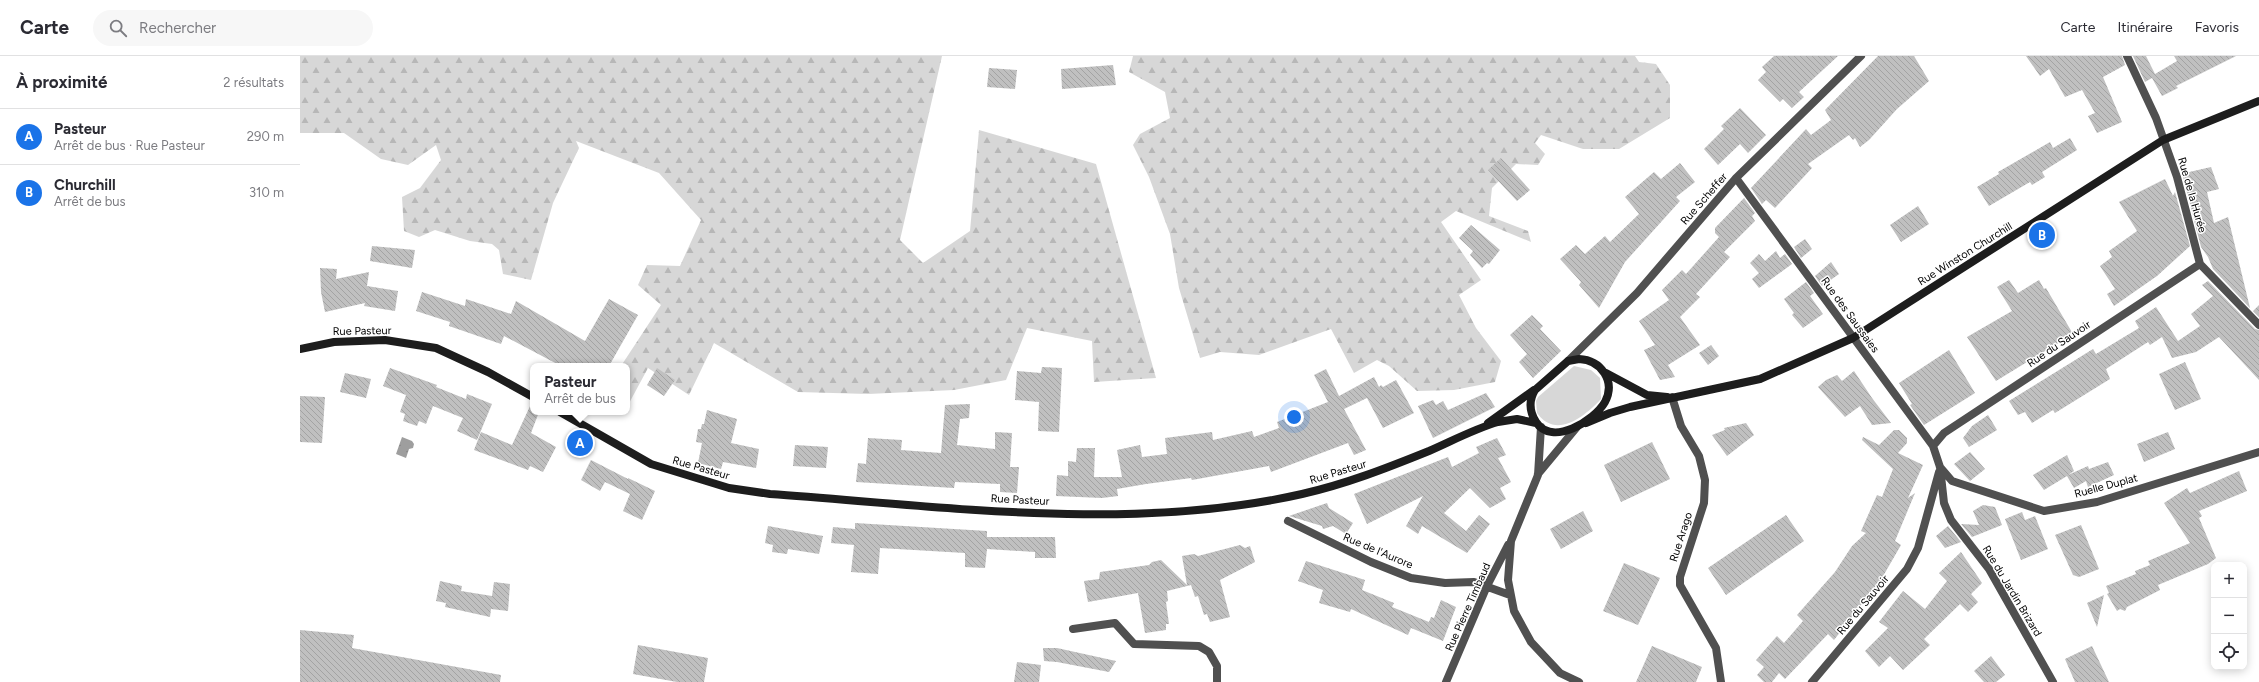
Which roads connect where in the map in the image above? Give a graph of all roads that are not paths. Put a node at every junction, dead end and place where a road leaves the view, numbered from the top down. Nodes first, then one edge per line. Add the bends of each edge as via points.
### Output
1 (1861, 56) edge
2 (2127, 56) edge
3 (2259, 101) edge
4 (2164, 140) junction
5 (1736, 178) junction
6 (2200, 264) junction
7 (2259, 326) edge
8 (1853, 338) junction
9 (300, 349) edge
10 (1568, 361) junction
11 (1606, 373) junction
12 (1535, 390) junction
13 (530, 395) edge
14 (1672, 397) junction
15 (565, 415) edge
16 (1586, 423) junction
17 (1538, 425) junction
18 (1484, 426) junction
19 (1577, 427) junction
20 (1933, 446) junction
21 (2259, 452) edge
22 (1940, 467) junction
23 (1538, 475) junction
24 (1288, 521) dead end
25 (1511, 541) junction
26 (1487, 586) junction
27 (1510, 595) junction
28 (1073, 629) dead end
29 (1560, 673) junction
30 (1217, 682) edge
31 (1446, 682) edge
32 (1565, 682) edge
33 (1579, 682) edge
34 (1720, 682) edge
35 (1812, 682) edge
36 (2053, 682) edge

1 - 5 street, Rue Scheffer
2 - 4 street, Rue de la Hurée
3 - 4 main road, Rue Winston Churchill
4 - 6 street, Rue de la Hurée via 2177,177
4 - 8 main road, Rue Winston Churchill
5 - 8 street, Rue des Saussaies
5 - 10 street, Rue Scheffer via 1637,293
6 - 7 street, Rue de la Hurée
6 - 20 street, Rue du Sauvoir via 1944,434
8 - 14 main road, Rue Winston Churchill via 1760,379
8 - 20 street, Rue des Saussaies
9 - 13 main road, Rue Pasteur via 334,342 385,340 436,348
10 - 11 main road via 1592,361
10 - 12 main road
11 - 14 main road, Rue Winston Churchill via 1647,395
11 - 16 main road via 1608,386 1604,403
12 - 17 main road via 1530,402
12 - 18 main road, Rue Pasteur
14 - 16 main road, Rue Winston Churchill via 1610,413
14 - 34 street, Rue Arago via 1681,426 1701,462 1706,480 1704,503 1680,577 1680,585 1716,648
15 - 18 main road, Rue Pasteur via 651,464 729,488 770,494 1039,513 1168,513 1299,494 1375,472
16 - 19 main road
17 - 18 main road, Rue Pasteur via 1525,420 1510,419
17 - 19 main road via 1546,430 1562,432
17 - 23 street
19 - 23 street
20 - 22 street, Rue des Saussaies
21 - 22 street, Ruelle Duplat via 2097,502 2044,511 1952,481
22 - 35 street, Rue du Sauvoir via 1918,548 1907,569
22 - 36 street, Rue du Jardin Brizard via 1944,502 1951,520 1989,568
23 - 25 street
24 - 26 street, Rue de l'Aurore via 1371,562 1412,578 1439,582 1474,582
25 - 26 street, Rue Pierre Timbaud
25 - 27 street via 1508,560
26 - 27 street, Rue de l'Aurore
26 - 31 street, Rue Pierre Timbaud
27 - 29 street via 1521,627 1531,642
28 - 30 street via 1115,624 1134,644 1199,646 1209,652 1217,666
29 - 32 street
29 - 33 street

